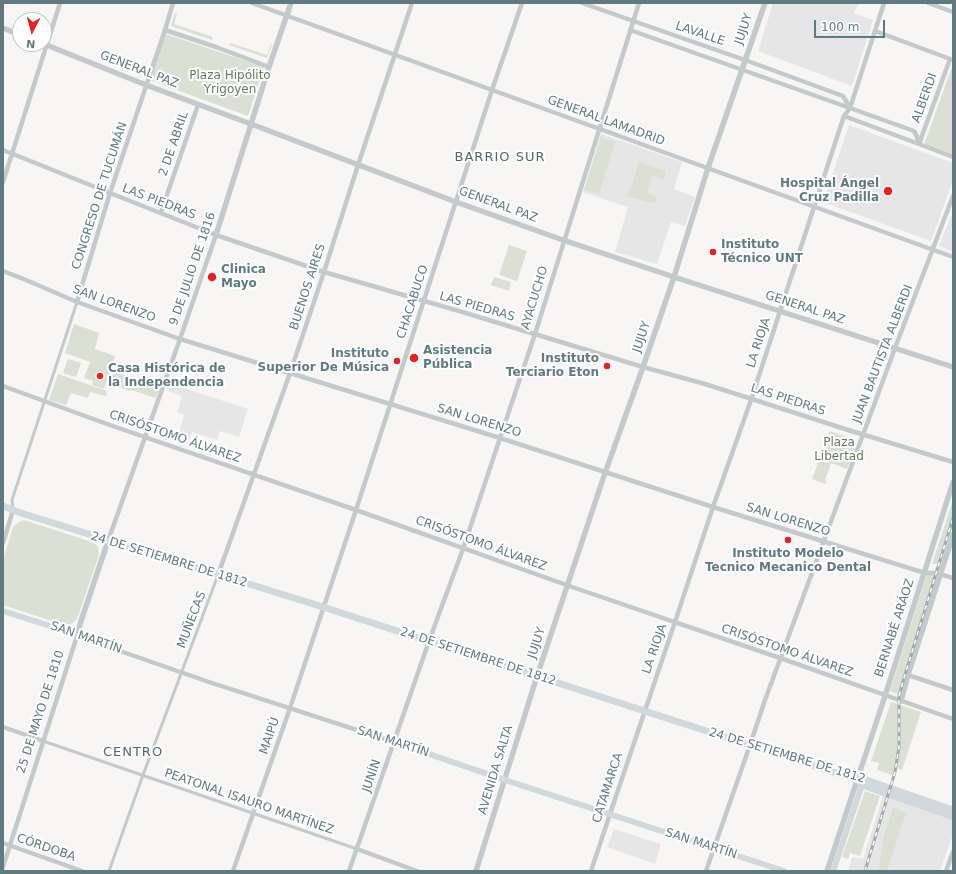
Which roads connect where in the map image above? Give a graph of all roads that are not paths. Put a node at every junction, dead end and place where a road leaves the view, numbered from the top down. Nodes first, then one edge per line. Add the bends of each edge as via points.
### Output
1 (60, 3) edge
2 (173, 3) edge
3 (252, 3) edge
4 (291, 3) edge
5 (412, 3) edge
6 (522, 3) edge
7 (582, 3) edge
8 (639, 3) edge
9 (765, 3) edge
10 (884, 3) edge
11 (928, 3) edge
12 (942, 5) edge
13 (953, 12) edge
14 (287, 16) junction
15 (633, 20) junction
16 (52, 25) edge
17 (165, 30) junction
18 (630, 30) junction
19 (875, 31) junction
20 (52, 48) edge
21 (43, 52) edge
22 (394, 55) junction
23 (746, 60) junction
24 (951, 60) edge
25 (269, 67) junction
26 (742, 70) junction
27 (146, 86) junction
28 (492, 90) junction
29 (198, 105) junction
30 (850, 108) junction
31 (844, 116) junction
32 (251, 124) junction
33 (599, 129) junction
34 (919, 144) junction
35 (3, 150) edge
36 (12, 153) junction
37 (953, 157) edge
38 (358, 165) junction
39 (708, 168) junction
40 (3, 182) edge
41 (110, 193) junction
42 (953, 196) edge
43 (456, 202) junction
44 (814, 207) junction
45 (161, 212) junction
46 (216, 235) junction
47 (563, 240) junction
48 (933, 249) junction
49 (953, 257) edge
50 (3, 271) edge
51 (324, 272) junction
52 (674, 277) junction
53 (77, 302) junction
54 (424, 302) junction
55 (780, 312) junction
56 (535, 334) junction
57 (180, 339) junction
58 (895, 348) junction
59 (643, 367) junction
60 (953, 367) edge
61 (290, 373) junction
62 (3, 386) edge
63 (751, 400) junction
64 (45, 402) junction
65 (391, 404) junction
66 (863, 435) junction
67 (145, 437) junction
68 (500, 438) junction
69 (953, 462) edge
70 (606, 472) junction
71 (254, 475) junction
72 (953, 482) edge
73 (3, 506) edge
74 (713, 507) junction
75 (13, 510) junction
76 (356, 510) junction
77 (953, 535) edge
78 (108, 541) junction
79 (824, 542) junction
80 (3, 543) edge
81 (463, 548) junction
82 (925, 573) junction
83 (941, 574) junction
84 (218, 575) junction
85 (953, 578) edge
86 (568, 586) junction
87 (323, 607) junction
88 (3, 611) edge
89 (675, 622) junction
90 (77, 636) junction
91 (429, 642) junction
92 (780, 658) junction
93 (182, 672) junction
94 (908, 675) junction
95 (537, 676) junction
96 (953, 690) edge
97 (885, 696) junction
98 (901, 701) junction
99 (290, 708) junction
100 (644, 711) junction
101 (953, 719) edge
102 (3, 727) edge
103 (43, 741) junction
104 (394, 742) junction
105 (750, 745) junction
106 (143, 776) junction
107 (504, 780) junction
108 (860, 782) junction
109 (953, 810) edge
110 (253, 813) junction
111 (610, 814) junction
112 (953, 817) edge
113 (3, 843) edge
114 (10, 845) junction
115 (713, 848) junction
116 (357, 849) junction
117 (953, 852) edge
118 (3, 867) edge
119 (82, 871) edge
120 (109, 871) edge
121 (233, 871) edge
122 (349, 871) edge
123 (417, 871) edge
124 (476, 871) edge
125 (591, 871) edge
126 (706, 871) edge
127 (784, 871) edge
128 (827, 871) edge
129 (833, 871) edge
130 (946, 871) edge

1 - 16 street
2 - 17 street, CONGRESO DE TUCUMÁN
3 - 14 street, GENERAL LAMADRID
4 - 14 street, 9 DE JULIO DE 1816
5 - 22 street, BUENOS AIRES
6 - 28 street, CHACABUCO
7 - 15 street, LAVALLE
8 - 15 street, AYACUCHO
9 - 23 street, JUJUY
10 - 19 street, LA RIOJA
11 - 12 street
12 - 13 street
14 - 22 street, GENERAL LAMADRID
14 - 25 street, 9 DE JULIO DE 1816
15 - 18 street, AYACUCHO
15 - 23 street, LAVALLE
17 - 25 street
17 - 27 street, CONGRESO DE TUCUMÁN
18 - 26 street, LAVALLE
18 - 33 street, AYACUCHO
19 - 24 street
19 - 30 street, LA RIOJA
20 - 27 street, GENERAL PAZ
21 - 36 street
22 - 28 street, GENERAL LAMADRID
22 - 38 street, BUENOS AIRES
23 - 26 street, JUJUY
23 - 30 street, LAVALLE via 843,96
24 - 34 street, ALBERDI
25 - 32 street, 9 DE JULIO DE 1816
26 - 30 street, LAVALLE
26 - 39 street, JUJUY
27 - 29 street, GENERAL PAZ
27 - 41 street, CONGRESO DE TUCUMÁN
28 - 33 street, GENERAL LAMADRID
28 - 43 street, CHACABUCO
29 - 32 street, GENERAL PAZ
29 - 45 street, 2 DE ABRIL
30 - 31 street, LA RIOJA
30 - 34 street, LAVALLE via 914,131
31 - 34 street
31 - 44 street, LA RIOJA
32 - 38 street, GENERAL PAZ
32 - 46 street, 9 DE JULIO DE 1816
33 - 39 street, GENERAL LAMADRID
33 - 47 street, AYACUCHO
34 - 37 street
35 - 36 street, LAS PIEDRAS
36 - 40 street
36 - 41 street, LAS PIEDRAS
38 - 43 street, GENERAL PAZ
38 - 51 street, BUENOS AIRES
39 - 44 street, GENERAL LAMADRID
39 - 52 street, JUJUY
41 - 45 street, LAS PIEDRAS
41 - 53 street, CONGRESO DE TUCUMÁN
42 - 48 street, JUAN BAUTISTA ALBERDI
43 - 47 street, GENERAL PAZ
43 - 54 street, CHACABUCO
44 - 48 street, GENERAL LAMADRID
44 - 55 street, LA RIOJA
45 - 46 street, LAS PIEDRAS
46 - 51 street, LAS PIEDRAS
46 - 57 street, 9 DE JULIO DE 1816
47 - 52 street, GENERAL PAZ
47 - 56 street, AYACUCHO
48 - 49 street, GENERAL LAMADRID
48 - 58 street, JUAN BAUTISTA ALBERDI
50 - 53 street, SAN LORENZO
51 - 54 street, LAS PIEDRAS
51 - 61 street, BUENOS AIRES
52 - 55 street, GENERAL PAZ
52 - 59 street, JUJUY
53 - 57 street, SAN LORENZO
53 - 64 street, CONGRESO DE TUCUMÁN
54 - 56 street, LAS PIEDRAS
54 - 65 street, CHACABUCO
55 - 58 street, GENERAL PAZ
55 - 63 street, LA RIOJA
56 - 59 street, LAS PIEDRAS
56 - 68 street, AYACUCHO
57 - 61 street, SAN LORENZO
57 - 67 street, 9 DE JULIO DE 1816
58 - 60 street, GENERAL PAZ
58 - 66 street, JUAN BAUTISTA ALBERDI
59 - 63 street, LAS PIEDRAS
59 - 70 street, JUJUY
61 - 65 street, SAN LORENZO
61 - 71 street, BUENOS AIRES
62 - 64 street, CRISÓSTOMO ÁLVAREZ
63 - 66 street, LAS PIEDRAS
63 - 74 street, LA RIOJA
64 - 67 street, CRISÓSTOMO ÁLVAREZ
64 - 75 street, CONGRESO DE TUCUMÁN via 12,500
65 - 68 street, SAN LORENZO
65 - 76 street, CHACABUCO
66 - 69 street, LAS PIEDRAS
66 - 79 street, JUAN BAUTISTA ALBERDI
67 - 71 street, CRISÓSTOMO ÁLVAREZ
67 - 78 street, 9 DE JULIO DE 1816
68 - 70 street, SAN LORENZO
68 - 81 street, AYACUCHO
70 - 74 street, SAN LORENZO
70 - 86 street, JUJUY
71 - 76 street, CRISÓSTOMO ÁLVAREZ
71 - 84 street, BUENOS AIRES
72 - 82 street, BERNABÉ ARÁOZ
73 - 75 main road, 24 DE SETIEMBRE DE 1812
74 - 79 street, SAN LORENZO
74 - 89 street, LA RIOJA
75 - 78 main road, 24 DE SETIEMBRE DE 1812
75 - 80 street
76 - 81 street, CRISÓSTOMO ÁLVAREZ
76 - 87 street, CHACABUCO
77 - 83 street
78 - 84 main road, 24 DE SETIEMBRE DE 1812
78 - 90 street, 25 DE MAYO DE 1810
79 - 82 street, SAN LORENZO
79 - 92 street, JUAN BAUTISTA ALBERDI
81 - 86 street, CRISÓSTOMO ÁLVAREZ
81 - 91 street, AYACUCHO
82 - 83 street, SAN LORENZO
82 - 97 street, BERNABÉ ARÁOZ
83 - 85 street, SAN LORENZO
83 - 94 street
84 - 87 main road, 24 DE SETIEMBRE DE 1812
84 - 93 street, MUÑECAS
86 - 89 street, CRISÓSTOMO ÁLVAREZ
86 - 95 street, JUJUY
87 - 91 main road, 24 DE SETIEMBRE DE 1812
87 - 99 street, MAIPÚ
88 - 90 main road, SAN MARTÍN
89 - 92 street, CRISÓSTOMO ÁLVAREZ
89 - 100 street, LA RIOJA
90 - 93 street, SAN MARTÍN
90 - 103 street, 25 DE MAYO DE 1810
91 - 95 main road, 24 DE SETIEMBRE DE 1812
91 - 104 street, JUNÍN
92 - 97 street, CRISÓSTOMO ÁLVAREZ
92 - 105 street, JUAN BAUTISTA ALBERDI
93 - 99 street, SAN MARTÍN
93 - 106 street, MUÑECAS
94 - 96 street
94 - 98 street
95 - 100 main road, 24 DE SETIEMBRE DE 1812
95 - 107 street, AVENIDA SALTA
97 - 98 street, CRISÓSTOMO ÁLVAREZ
97 - 108 street, BERNABÉ ARÁOZ
98 - 101 street, CRISÓSTOMO ÁLVAREZ
99 - 104 street, SAN MARTÍN
99 - 110 street, MAIPÚ
100 - 105 main road, 24 DE SETIEMBRE DE 1812
100 - 111 street, CATAMARCA
102 - 103 street
103 - 106 street, PEATONAL ISAURO MARTÍNEZ
103 - 114 street, 25 DE MAYO DE 1810
104 - 107 main road, SAN MARTÍN
104 - 116 street, JUNÍN
105 - 108 main road, 24 DE SETIEMBRE DE 1812
105 - 115 street, JUAN BAUTISTA ALBERDI
106 - 110 street, PEATONAL ISAURO MARTÍNEZ
106 - 120 street, MUÑECAS
107 - 111 main road, SAN MARTÍN
107 - 124 street, AVENIDA SALTA
108 - 109 main road, 24 DE SETIEMBRE DE 1812 via 866,780
108 - 112 main road, 24 DE SETIEMBRE DE 1812
108 - 128 street, BERNABÉ ARÁOZ
108 - 129 main road
110 - 116 street, PEATONAL ISAURO MARTÍNEZ
110 - 121 street, MAIPÚ
111 - 115 main road, SAN MARTÍN
111 - 125 street, CATAMARCA
113 - 114 street, CÓRDOBA
114 - 118 street, 25 DE MAYO DE 1810
114 - 119 street, CÓRDOBA
115 - 126 street, JUAN BAUTISTA ALBERDI
115 - 127 main road, SAN MARTÍN
116 - 122 street, JUNÍN
116 - 123 street
117 - 130 street

